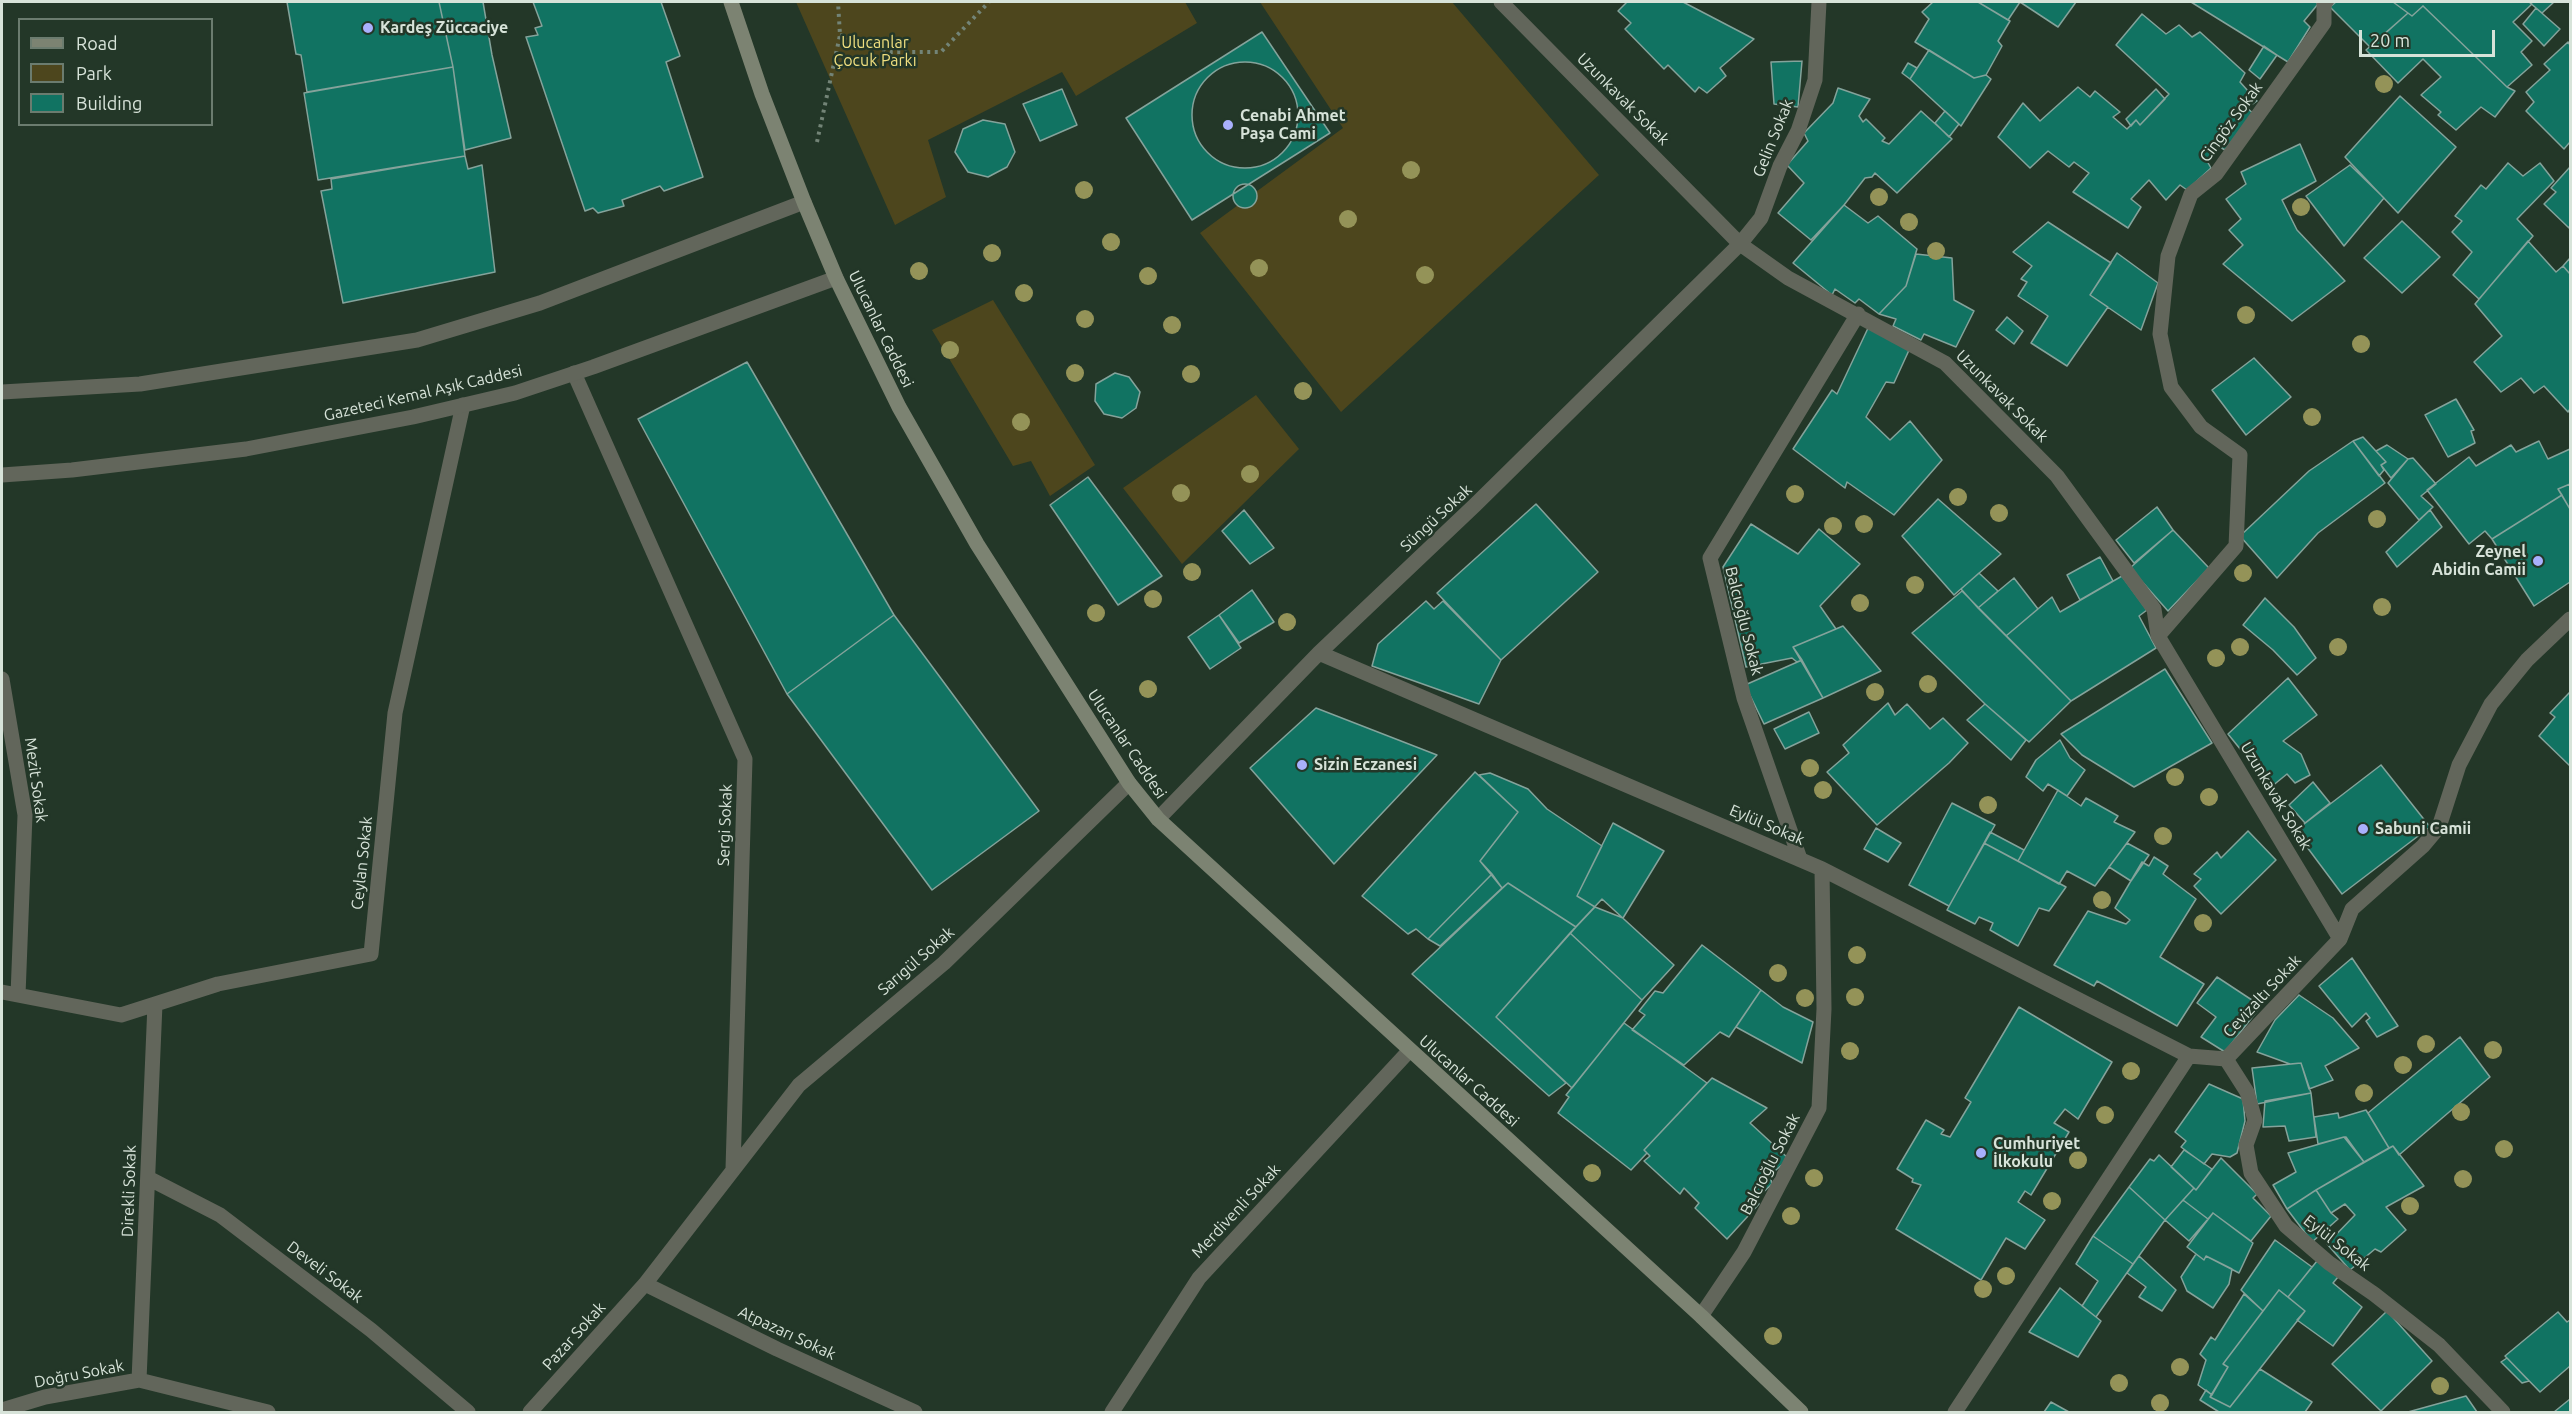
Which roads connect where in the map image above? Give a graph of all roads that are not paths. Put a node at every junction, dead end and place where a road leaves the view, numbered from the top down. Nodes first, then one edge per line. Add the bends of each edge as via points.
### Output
1 (731, 2) edge
2 (1501, 2) edge
3 (1820, 2) edge
4 (2326, 2) edge
5 (804, 202) junction
6 (1740, 244) junction
7 (836, 278) junction
8 (1858, 314) junction
9 (574, 373) junction
10 (2, 393) edge
11 (463, 405) junction
12 (2, 475) edge
13 (2571, 619) edge
14 (2158, 636) junction
15 (1319, 653) junction
16 (2, 679) edge
17 (1129, 783) junction
18 (1158, 819) junction
19 (1800, 859) junction
20 (1822, 869) junction
21 (2340, 939) junction
22 (2, 992) edge
23 (18, 995) junction
24 (156, 1004) junction
25 (1409, 1051) junction
26 (2189, 1056) junction
27 (2226, 1059) junction
28 (733, 1169) junction
29 (148, 1178) junction
30 (645, 1284) junction
31 (1701, 1316) junction
32 (139, 1380) junction
33 (2, 1410) edge
34 (268, 1413) edge
35 (468, 1413) edge
36 (530, 1413) edge
37 (915, 1413) edge
38 (1112, 1413) edge
39 (1801, 1413) edge
40 (1955, 1413) edge
41 (2503, 1413) edge

1 - 5 main road, Ulucanlar Caddesi
2 - 6 street, Uzunkavak Sokak
3 - 6 street, Gelin Sokak via 1815,80 1798,132 1780,166 1761,218
4 - 14 street, Cingöz Sokak via 2324,23 2216,174 2191,194 2168,256 2160,334 2171,387 2201,427 2240,455 2236,546
5 - 7 main road, Ulucanlar Caddesi
5 - 10 street via 540,303 417,340 140,384
6 - 8 street, Uzunkavak Sokak via 1788,278
6 - 15 street, Süngü Sokak via 1484,497
7 - 9 street, Gazeteci Kemal Aşık Caddesi
7 - 17 main road, Ulucanlar Caddesi via 899,407 977,544
8 - 14 street, Uzunkavak Sokak via 1946,363 2057,476 2154,609
8 - 19 street, Balcıoğlu Sokak via 1710,558 1744,698
9 - 11 street, Gazeteci Kemal Aşık Caddesi
9 - 28 street, Sergi Sokak via 745,759
11 - 12 street, Gazeteci Kemal Aşık Caddesi via 246,449
11 - 24 street, Ceylan Sokak via 395,713 371,954 218,984
13 - 21 street, Cevizaltı Sokak via 2527,660 2491,704 2459,765 2439,826 2423,846 2352,909
14 - 21 street, Uzunkavak Sokak
15 - 18 street, Süngü Sokak
15 - 19 street, Eylül Sokak
16 - 23 street, Mezit Sokak via 25,814
17 - 18 main road, Ulucanlar Caddesi
17 - 28 street, Sarıgül Sokak via 944,963 799,1084
18 - 25 main road, Ulucanlar Caddesi
19 - 20 street, Eylül Sokak
20 - 26 street, Eylül Sokak
20 - 31 street, Balcıoğlu Sokak via 1824,1009 1819,1108 1744,1252
21 - 27 street, Cevizaltı Sokak
22 - 23 street, Ceylan Sokak
23 - 24 street, Ceylan Sokak via 121,1015
24 - 29 street, Direkli Sokak
25 - 31 main road, Ulucanlar Caddesi
25 - 38 street, Merdivenli Sokak via 1199,1278
26 - 27 street, Cevizaltı Sokak
26 - 40 street
27 - 41 street, Eylül Sokak via 2247,1092 2255,1120 2246,1145 2252,1173 2286,1226 2439,1345
28 - 30 street
29 - 32 street, Direkli Sokak
29 - 35 street, Develi Sokak via 220,1215 372,1330
30 - 36 street, Pazar Sokak
30 - 37 street, Atpazarı Sokak
31 - 39 main road, Ulucanlar Caddesi
32 - 33 street, Doğru Sokak via 45,1397
32 - 34 street, Doğru Sokak

